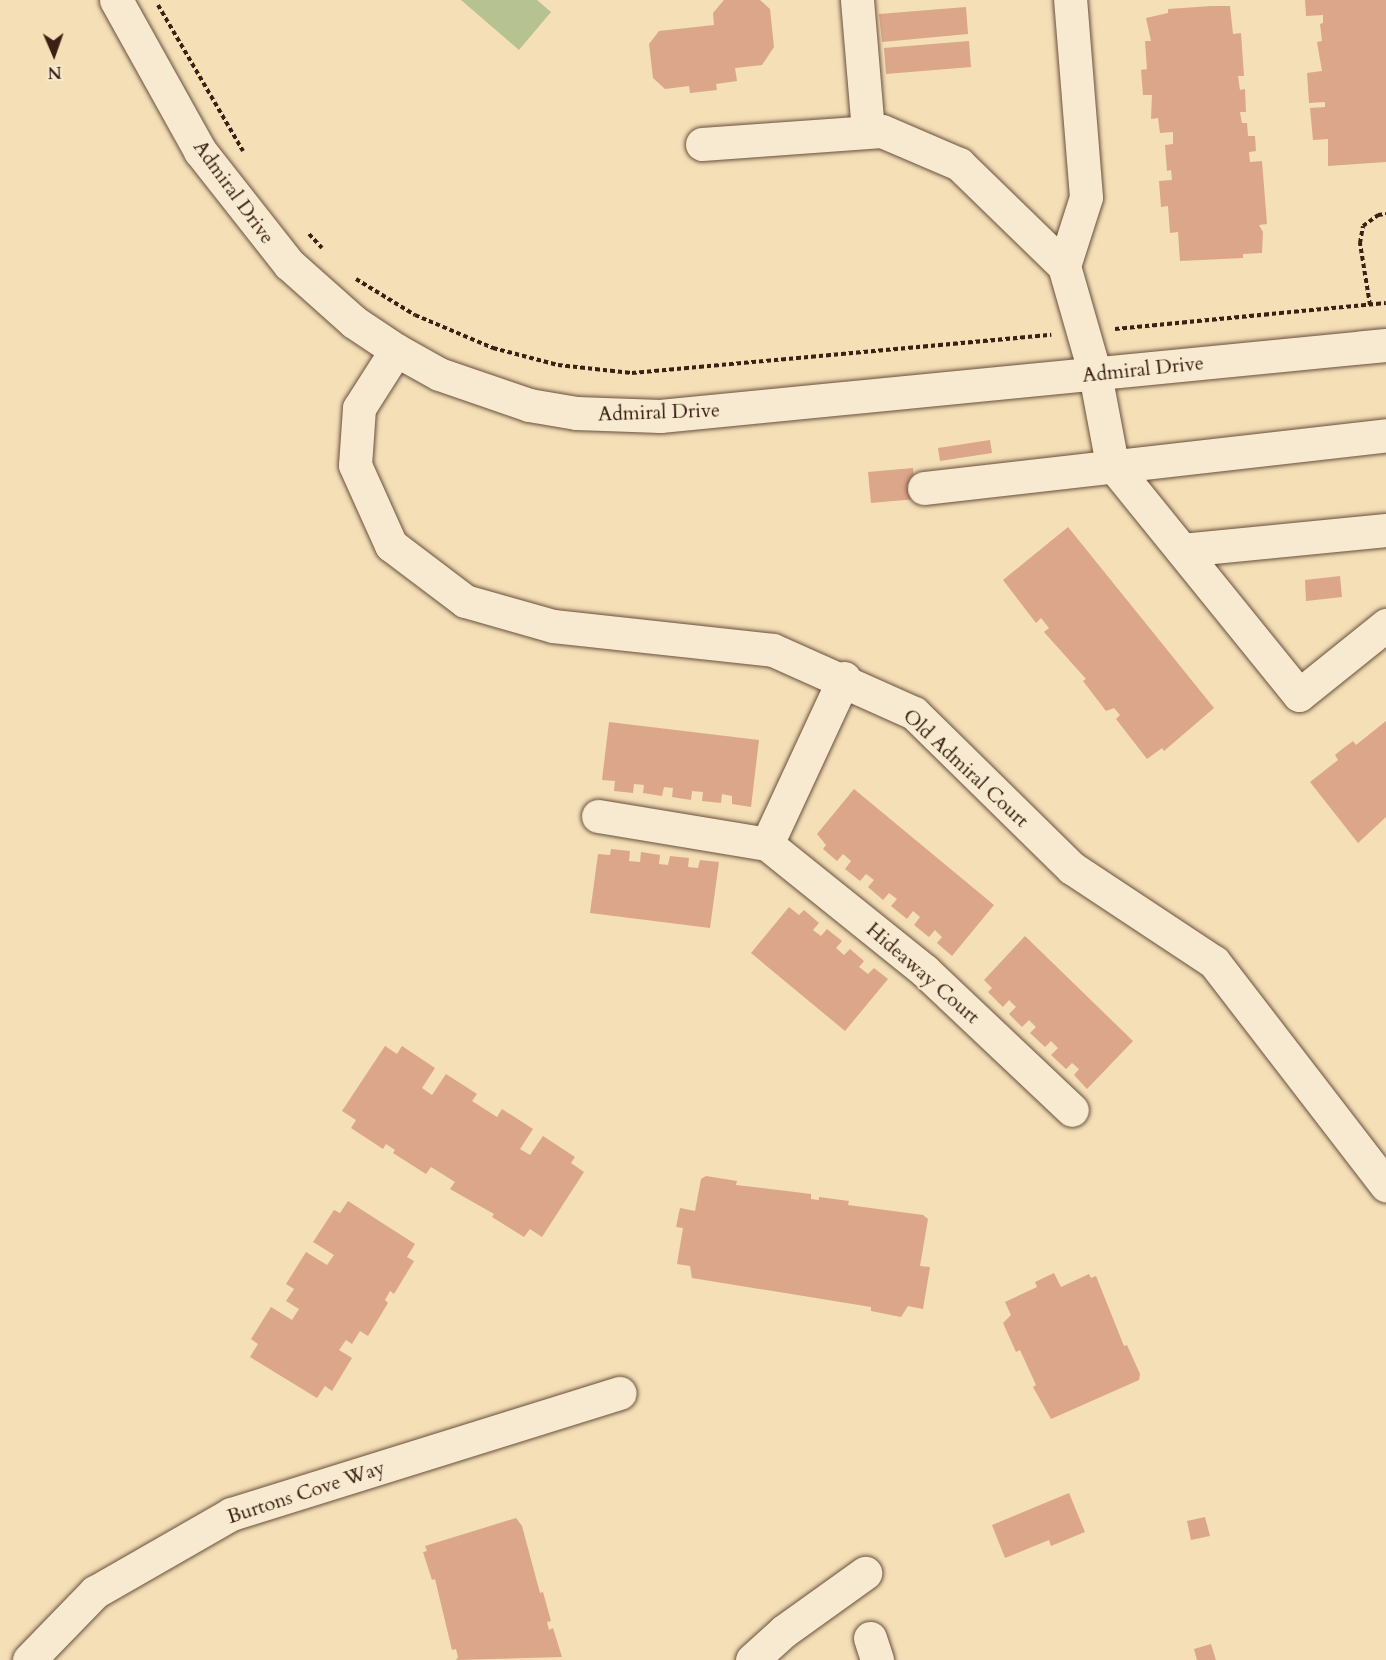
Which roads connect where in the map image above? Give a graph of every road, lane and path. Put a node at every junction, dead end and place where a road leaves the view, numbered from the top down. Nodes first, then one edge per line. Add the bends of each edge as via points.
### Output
1 (116, 0) edge
2 (155, 0) edge
3 (856, 0) edge
4 (1070, 0) edge
5 (868, 132) junction
6 (702, 144) dead end
7 (247, 159) dead end
8 (1386, 214) edge
9 (305, 231) dead end
10 (330, 256) dead end
11 (1064, 266) junction
12 (346, 273) dead end
13 (1386, 303) edge
14 (1370, 305) junction
15 (1084, 332) junction
16 (1386, 345) edge
17 (396, 350) junction
18 (1095, 374) junction
19 (1386, 435) edge
20 (1112, 464) junction
21 (924, 488) dead end
22 (1386, 530) edge
23 (1182, 550) junction
24 (1386, 625) edge
25 (844, 678) junction
26 (598, 816) dead end
27 (767, 844) junction
28 (1072, 1110) dead end
29 (1386, 1185) edge
30 (620, 1393) dead end
31 (865, 1574) dead end
32 (29, 1660) edge
33 (752, 1660) edge

1 - 17 street, Admiral Drive via 200,151 265,237 321,295
2 - 7 path
3 - 5 street
4 - 11 street via 1086,197
5 - 6 street
5 - 11 street via 882,130 959,164
8 - 14 path via 1377,215 1363,226 1360,243
9 - 10 path
11 - 15 street
12 - 15 path via 415,315 493,348 558,365 632,373
13 - 14 path
14 - 15 path
15 - 18 street
16 - 18 street, Admiral Drive
17 - 18 street, Admiral Drive via 439,374 486,392 564,411 617,416 660,416
17 - 25 street, Old Admiral Court via 359,408 355,465 391,545 465,602 553,626 773,650
18 - 20 street
19 - 20 street
20 - 21 street
20 - 23 street
22 - 23 street
23 - 24 street via 1299,695
25 - 27 street
25 - 29 street, Old Admiral Court via 914,713 1072,868 1214,962
26 - 27 street, Hideaway Court
27 - 28 street, Hideaway Court via 925,971
30 - 32 street, Burtons Cove Way via 231,1514 95,1592
31 - 33 street via 784,1631

